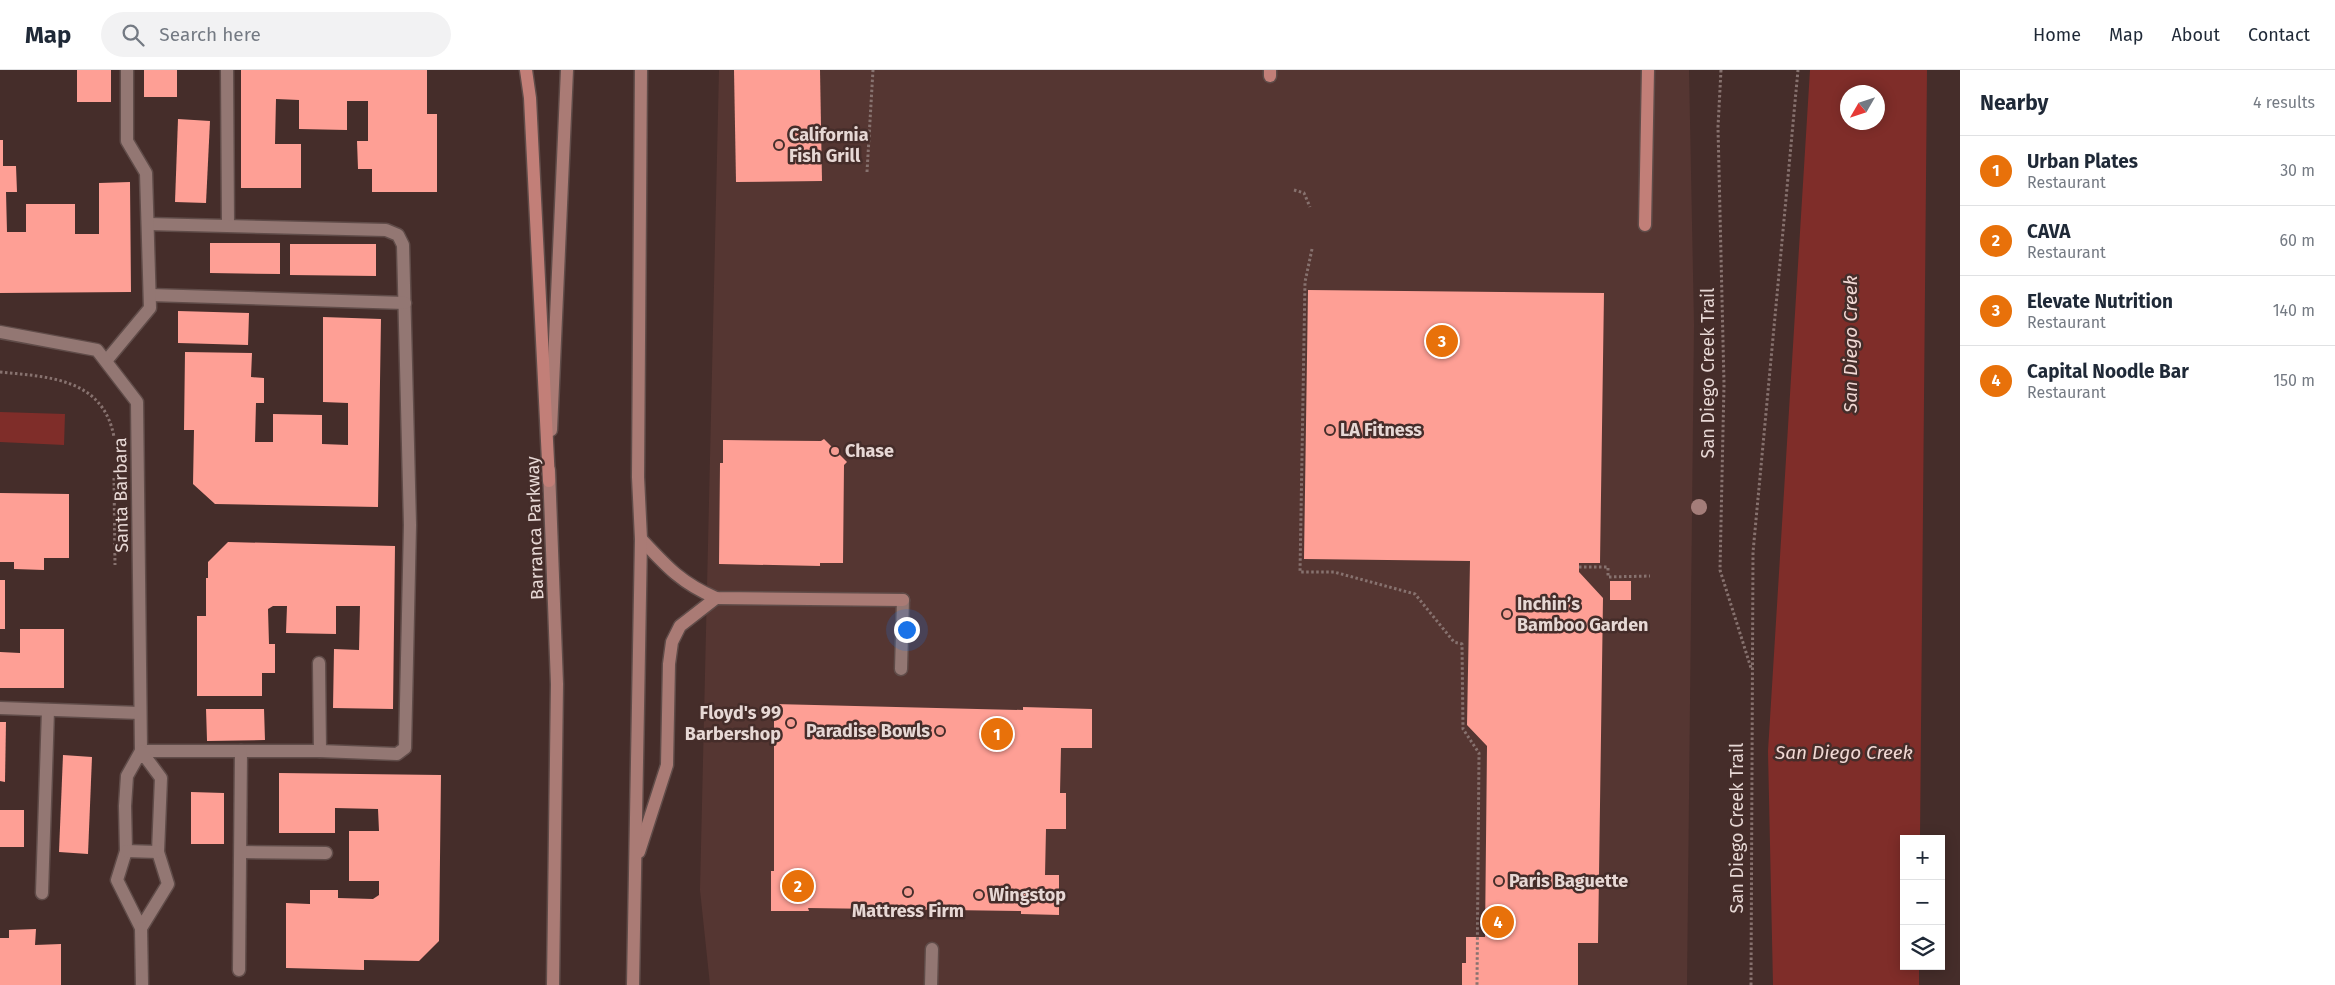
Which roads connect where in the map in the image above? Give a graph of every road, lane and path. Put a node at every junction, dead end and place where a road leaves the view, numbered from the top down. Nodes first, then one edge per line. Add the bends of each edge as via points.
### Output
1 (127, 70) edge
2 (227, 70) edge
3 (526, 70) edge
4 (567, 70) edge
5 (641, 70) edge
6 (873, 70) edge
7 (1648, 70) edge
8 (1721, 70) edge
9 (1798, 70) edge
10 (867, 172) dead end
11 (1294, 190) dead end
12 (1310, 207) dead end
13 (148, 224) junction
14 (228, 225) junction
15 (1645, 225) dead end
16 (1312, 248) dead end
17 (150, 295) junction
18 (405, 304) junction
19 (0, 332) edge
20 (106, 361) junction
21 (0, 372) edge
22 (114, 445) dead end
23 (114, 474) dead end
24 (549, 481) junction
25 (640, 540) junction
26 (1579, 567) dead end
27 (115, 568) dead end
28 (1650, 576) dead end
29 (716, 598) junction
30 (903, 600) joint
31 (319, 663) dead end
32 (901, 669) dead end
33 (1752, 671) junction
34 (0, 708) edge
35 (48, 710) junction
36 (140, 713) junction
37 (141, 751) junction
38 (241, 751) junction
39 (320, 751) junction
40 (126, 851) junction
41 (158, 852) junction
42 (241, 852) junction
43 (326, 852) dead end
44 (635, 866) junction
45 (42, 893) dead end
46 (141, 928) junction
47 (932, 948) dead end
48 (239, 970) dead end
49 (142, 985) edge
50 (553, 985) edge
51 (633, 985) edge
52 (931, 985) edge
53 (1477, 985) edge
54 (1751, 985) edge

1 - 13 street via 126,141 146,173
2 - 14 street
3 - 24 main road
4 - 24 main road, Barranca Parkway
5 - 25 main road
6 - 10 path
7 - 15 main road
8 - 33 path, San Diego Creek Trail via 1718,127 1724,384 1720,570
9 - 33 path, San Diego Creek Trail via 1753,552
11 - 12 path via 1304,193
13 - 14 street
13 - 17 street
14 - 18 street via 386,230 398,235 403,245
16 - 53 path via 1305,282 1300,572 1334,572 1415,594 1454,642 1462,644 1463,729 1478,753
17 - 18 street
17 - 20 street via 150,308
18 - 39 street via 410,525 405,748 397,754
19 - 20 street, Santa Barbara via 97,350
20 - 36 street, Santa Barbara via 137,402
21 - 22 path via 49,378 82,388 103,409 114,436
23 - 27 path
24 - 50 main road, Barranca Parkway via 557,684
25 - 29 main road via 692,588
25 - 44 main road
26 - 28 path via 1608,567 1608,577
29 - 30 main road
29 - 44 main road via 680,626 672,642 667,765
30 - 32 street
31 - 39 street
33 - 54 path, San Diego Creek Trail
34 - 35 street
35 - 36 street
35 - 45 street
36 - 37 street, Santa Barbara
37 - 38 street
37 - 40 street via 127,776
37 - 41 street via 161,778
38 - 39 street
38 - 42 street
40 - 41 street
40 - 46 street via 117,880
41 - 46 street via 168,884
42 - 43 street
42 - 48 street
44 - 51 main road
46 - 49 street
47 - 52 street

